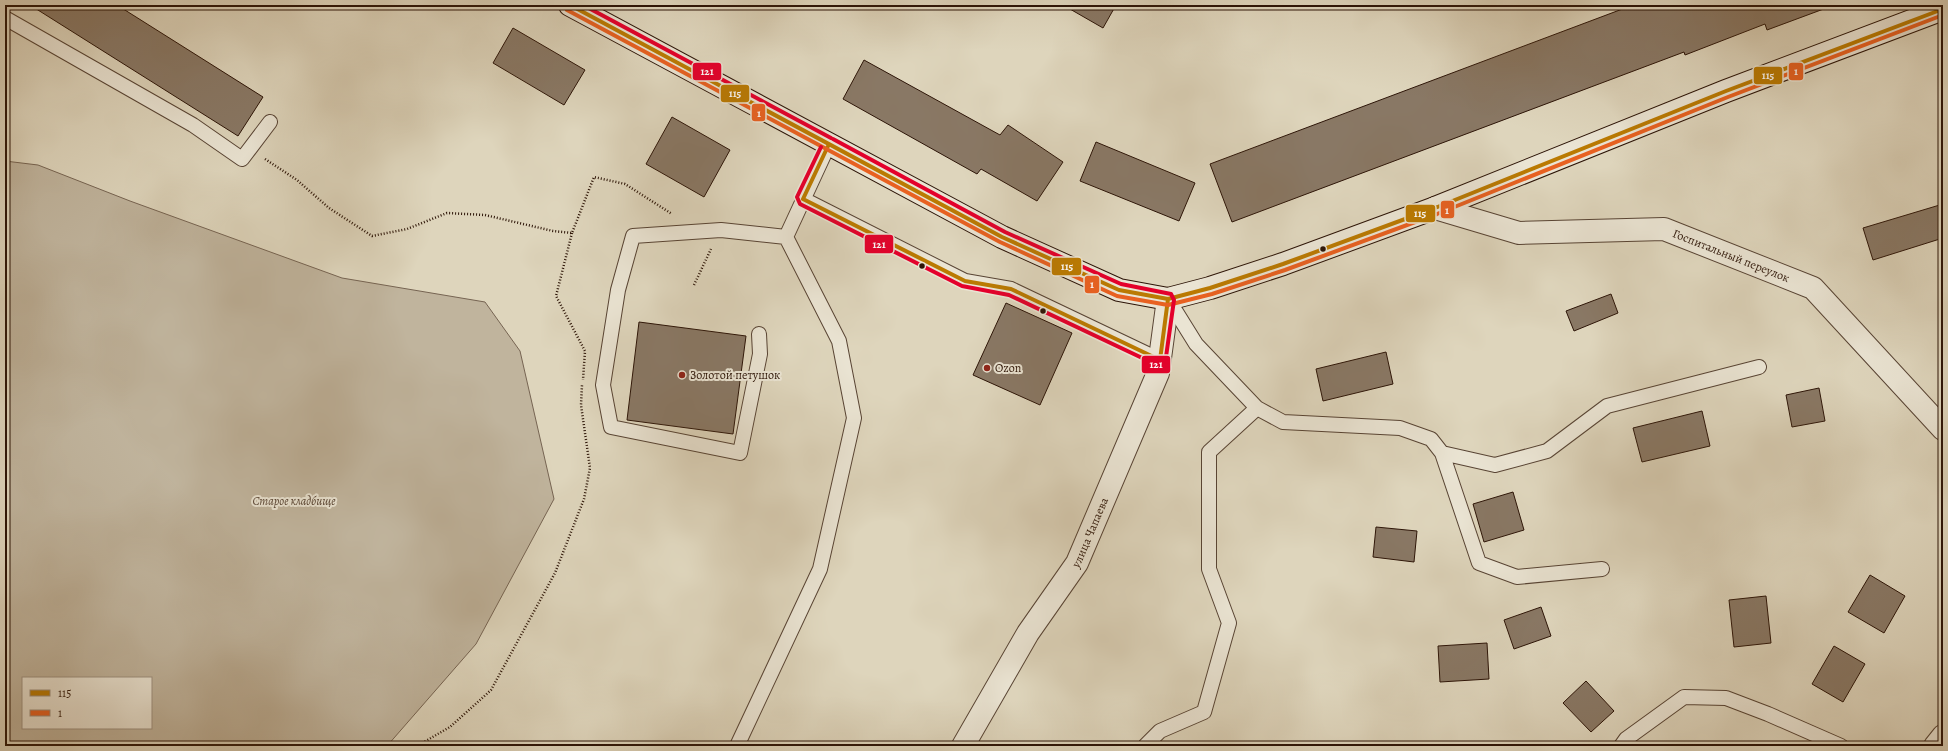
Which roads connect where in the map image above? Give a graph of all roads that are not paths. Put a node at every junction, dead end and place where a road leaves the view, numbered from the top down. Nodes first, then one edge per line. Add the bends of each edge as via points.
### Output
1 (570, 5) edge
2 (1943, 9) edge
3 (5, 18) edge
4 (270, 122) dead end
5 (829, 144) junction
6 (803, 199) junction
7 (1435, 208) junction
8 (786, 237) junction
9 (1168, 299) junction
10 (759, 334) dead end
11 (1160, 360) junction
12 (1759, 367) dead end
13 (1257, 408) junction
14 (1943, 429) edge
15 (1442, 454) junction
16 (1602, 569) dead end
17 (1943, 736) edge
18 (738, 746) edge
19 (963, 746) edge
20 (1145, 746) edge
21 (1621, 746) edge
22 (1840, 746) edge
23 (1935, 746) edge

1 - 5 main road
2 - 7 main road
3 - 4 lane via 193,125 242,159
5 - 6 lane
5 - 9 main road via 1002,237 1120,290
6 - 8 lane
6 - 11 lane via 965,281 1011,289
7 - 9 main road via 1275,266
7 - 14 main road, Госпитальный переулок via 1519,233 1664,229 1813,288
8 - 10 lane via 720,230 633,236 618,290 603,385 611,427 740,453 760,354
8 - 18 lane via 839,341 854,418 820,570
9 - 11 main road, улица Чапаева
9 - 13 lane via 1196,344
11 - 19 main road, улица Чапаева via 1158,373 1077,563 1028,633
12 - 15 lane via 1607,406 1547,451 1495,465
13 - 15 lane via 1283,422 1400,428 1431,440
13 - 20 lane via 1209,452 1209,569 1229,623 1204,712 1160,731
15 - 16 lane via 1479,563 1517,577
17 - 23 main road
21 - 22 lane via 1626,739 1684,696 1726,698

